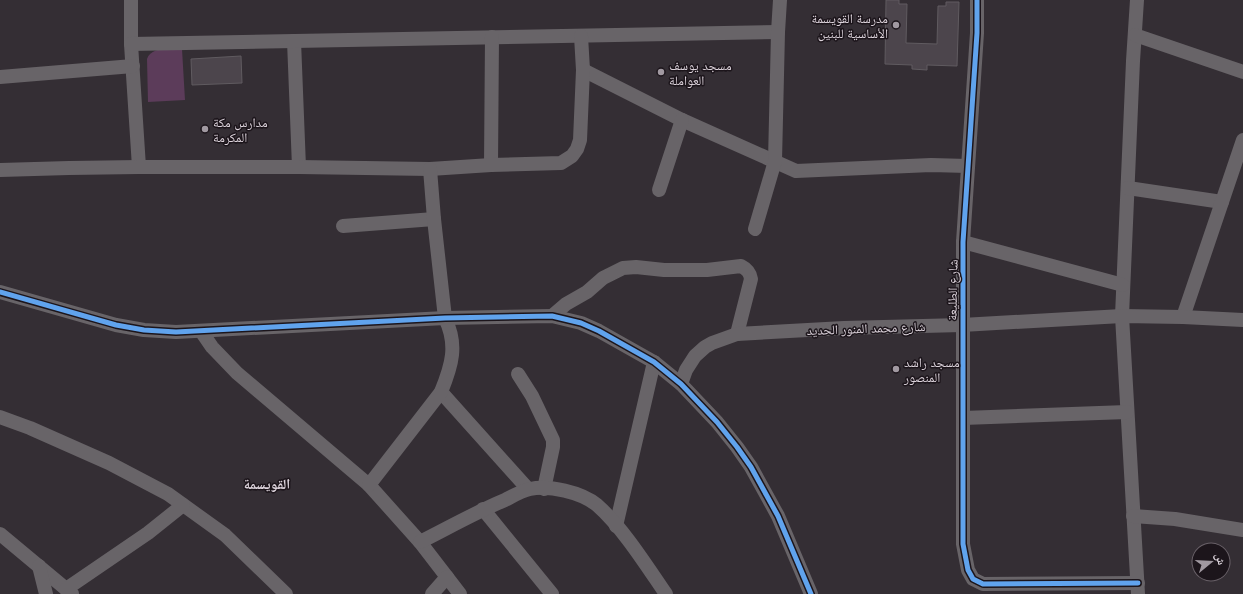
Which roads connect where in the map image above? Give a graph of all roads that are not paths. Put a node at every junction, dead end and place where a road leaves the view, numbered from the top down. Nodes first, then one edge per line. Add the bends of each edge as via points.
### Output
1 (130, 0) edge
2 (780, 0) edge
3 (977, 0) edge
4 (1137, 0) edge
5 (778, 32) junction
6 (1135, 35) junction
7 (581, 36) junction
8 (492, 37) junction
9 (294, 41) junction
10 (131, 44) junction
11 (133, 66) junction
12 (583, 70) junction
13 (1243, 72) edge
14 (0, 76) edge
15 (682, 120) junction
16 (1243, 140) edge
17 (775, 161) junction
18 (491, 165) junction
19 (968, 166) junction
20 (139, 167) junction
21 (299, 167) junction
22 (430, 169) junction
23 (0, 170) edge
24 (1128, 188) junction
25 (659, 190) dead end
26 (1222, 202) junction
27 (434, 219) junction
28 (343, 226) dead end
29 (756, 229) dead end
30 (963, 242) junction
31 (1123, 285) junction
32 (0, 292) edge
33 (552, 316) junction
34 (1122, 316) junction
35 (1183, 317) junction
36 (444, 318) junction
37 (1243, 320) edge
38 (962, 325) junction
39 (201, 331) junction
40 (737, 334) junction
41 (654, 362) junction
42 (518, 374) dead end
43 (681, 384) junction
44 (441, 392) junction
45 (1127, 412) junction
46 (0, 417) edge
47 (963, 418) junction
48 (369, 485) junction
49 (544, 488) junction
50 (528, 490) junction
51 (183, 504) junction
52 (483, 509) junction
53 (1133, 516) junction
54 (616, 526) junction
55 (1242, 526) edge
56 (0, 534) edge
57 (420, 542) junction
58 (39, 566) junction
59 (447, 577) junction
60 (1138, 588) edge
61 (69, 591) edge
62 (46, 594) edge
63 (286, 594) edge
64 (432, 594) edge
65 (460, 594) edge
66 (552, 594) edge
67 (666, 594) edge
68 (811, 594) edge

1 - 10 street
2 - 5 street
3 - 19 street, شارع الطليعة
4 - 6 street
5 - 7 street
5 - 17 street
6 - 13 street
6 - 24 street
7 - 8 street
7 - 12 street
8 - 9 street
8 - 18 street
9 - 10 street
9 - 21 street
10 - 11 street
11 - 14 street
11 - 20 street
12 - 15 street
12 - 18 street via 580,140 572,156 561,163
15 - 17 street
15 - 25 street
16 - 26 street
17 - 19 street via 796,170
17 - 29 street
18 - 22 street
19 - 30 street, شارع الطليعة
20 - 21 street
20 - 23 street
21 - 22 street
22 - 27 street
24 - 26 street
24 - 31 street
26 - 35 street
27 - 28 street
27 - 36 street
30 - 31 street
30 - 38 street, شارع الطليعة
31 - 34 street
32 - 39 street via 116,325 144,330
33 - 36 street
33 - 40 street via 603,278 623,268 707,270 741,266 746,268 751,279
33 - 41 street via 581,323
34 - 35 street, شارع محمد المنور الحديد
34 - 38 street, شارع محمد المنور الحديد
34 - 45 street
35 - 37 street, شارع محمد المنور الحديد
36 - 39 street
36 - 44 street via 453,340 448,375
38 - 40 street, شارع محمد المنور الحديد
38 - 47 street, شارع الطليعة
39 - 48 street via 237,373
40 - 43 street, شارع محمد المنور الحديد via 705,347 695,356
41 - 43 street
41 - 54 street
42 - 49 street via 532,396 553,440
43 - 68 street via 717,422 751,467 778,516
44 - 48 street
44 - 50 street
45 - 47 street
45 - 53 street
46 - 51 street via 109,463
47 - 60 street, شارع الطليعة via 962,544 968,570 973,579 983,584
48 - 57 street
49 - 50 street
49 - 54 street via 579,494 596,504
50 - 52 street
51 - 61 street
51 - 63 street via 225,535
52 - 57 street
52 - 66 street
53 - 55 street
53 - 60 street
54 - 67 street
56 - 58 street
57 - 59 street
58 - 61 street
58 - 62 street
59 - 64 street
59 - 65 street

